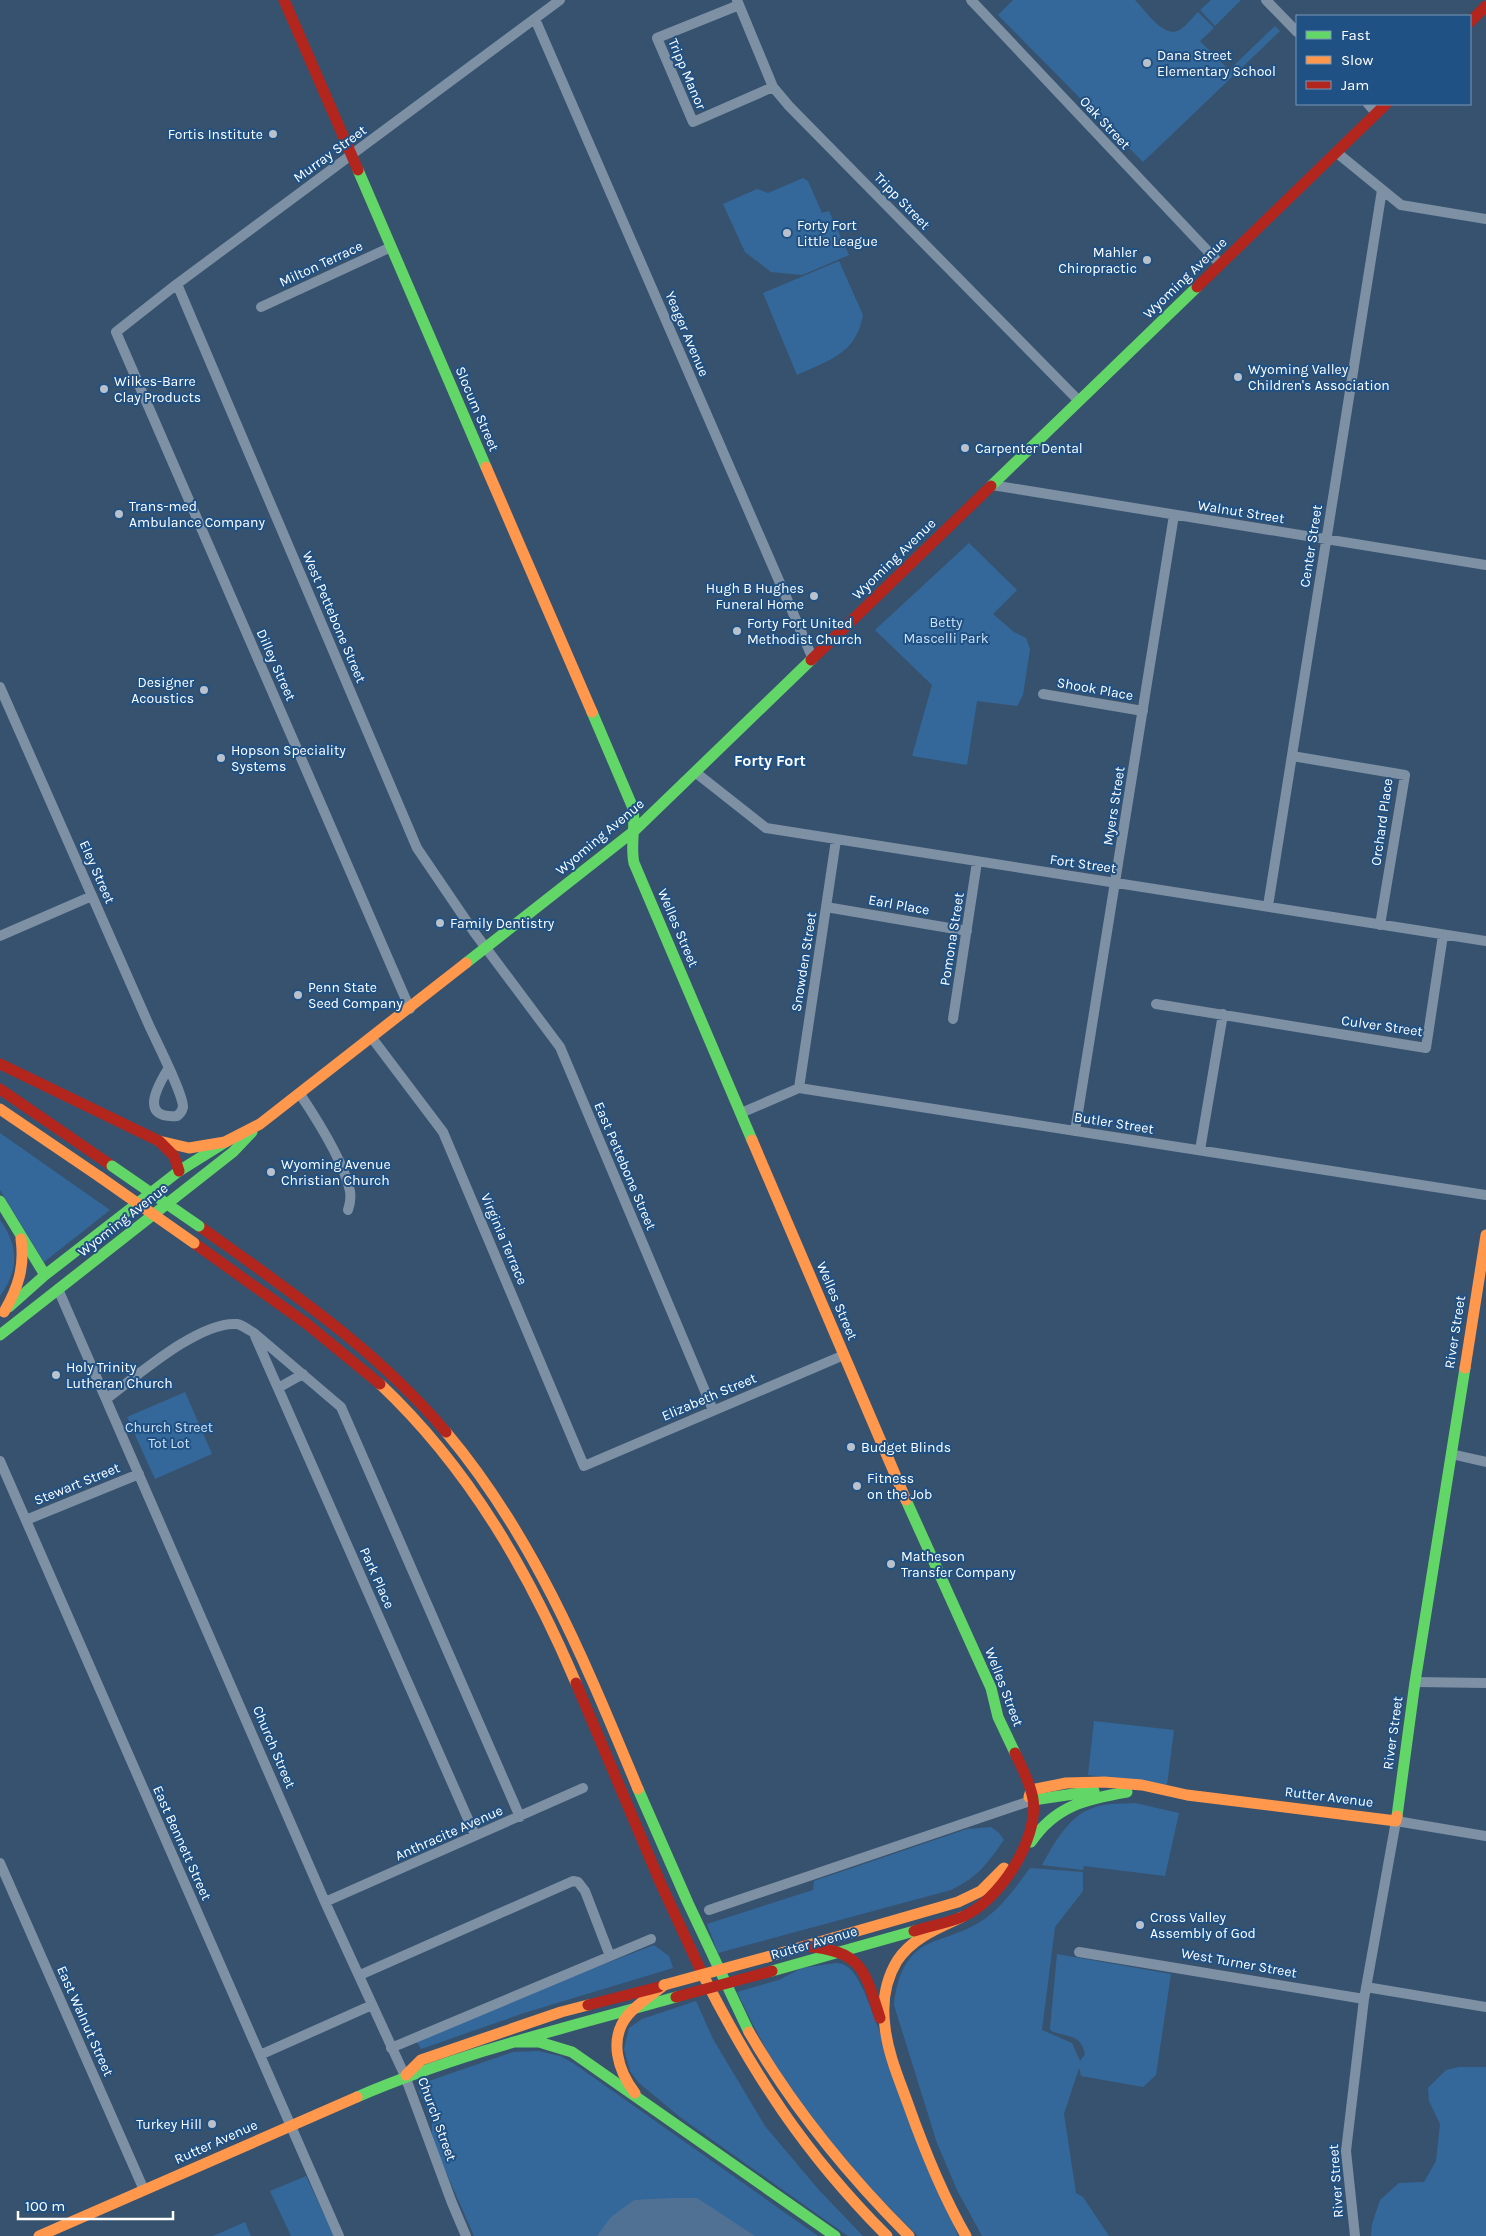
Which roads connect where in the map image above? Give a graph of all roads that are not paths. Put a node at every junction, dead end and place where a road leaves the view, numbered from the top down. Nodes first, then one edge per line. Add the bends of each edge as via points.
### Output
1 (284, 0) edge
2 (560, 0) edge
3 (971, 0) edge
4 (1266, 0) edge
5 (738, 2) edge
6 (1486, 6) edge
7 (535, 19) junction
8 (1471, 21) edge
9 (1296, 31) edge
10 (773, 87) junction
11 (1369, 105) edge
12 (1385, 105) edge
13 (1376, 113) junction
14 (1336, 152) junction
15 (351, 155) junction
16 (1382, 190) junction
17 (1486, 220) edge
18 (391, 247) junction
19 (1220, 264) junction
20 (177, 284) junction
21 (262, 307) dead end
22 (116, 332) joint
23 (1079, 401) junction
24 (992, 486) junction
25 (1174, 515) junction
26 (1326, 540) junction
27 (1486, 566) edge
28 (813, 659) junction
29 (0, 687) edge
30 (1043, 694) dead end
31 (1143, 711) junction
32 (1292, 756) junction
33 (695, 772) junction
34 (634, 832) junction
35 (836, 840) junction
36 (977, 862) junction
37 (1115, 882) junction
38 (92, 896) junction
39 (1268, 906) junction
40 (826, 907) junction
41 (1380, 925) junction
42 (967, 931) junction
43 (1443, 935) junction
44 (0, 936) edge
45 (1486, 941) edge
46 (486, 949) junction
47 (1156, 1004) dead end
48 (410, 1009) junction
49 (1223, 1014) junction
50 (953, 1019) dead end
51 (372, 1038) junction
52 (0, 1064) edge
53 (168, 1069) dead end
54 (799, 1088) junction
55 (0, 1089) edge
56 (300, 1094) junction
57 (0, 1109) edge
58 (741, 1113) junction
59 (260, 1124) junction
60 (1075, 1130) junction
61 (159, 1141) junction
62 (225, 1142) junction
63 (1200, 1150) junction
64 (179, 1171) junction
65 (182, 1194) junction
66 (1486, 1196) edge
67 (0, 1201) edge
68 (348, 1210) dead end
69 (20, 1234) junction
70 (1486, 1235) edge
71 (45, 1275) junction
72 (58, 1289) junction
73 (2, 1313) edge
74 (254, 1333) junction
75 (0, 1335) edge
76 (844, 1355) junction
77 (303, 1374) junction
78 (278, 1388) junction
79 (106, 1399) junction
80 (713, 1410) junction
81 (1451, 1454) junction
82 (0, 1461) edge
83 (1486, 1462) edge
84 (584, 1466) joint
85 (139, 1474) junction
86 (26, 1520) junction
87 (1415, 1682) junction
88 (1486, 1683) edge
89 (583, 1788) dead end
90 (1127, 1792) junction
91 (1169, 1792) junction
92 (1030, 1798) junction
93 (520, 1817) junction
94 (1396, 1821) junction
95 (475, 1835) junction
96 (1486, 1836) edge
97 (0, 1863) edge
98 (1014, 1868) junction
99 (324, 1902) junction
100 (709, 1910) dead end
101 (962, 1917) junction
102 (651, 1939) dead end
103 (806, 1946) junction
104 (839, 1951) junction
105 (1079, 1952) dead end
106 (610, 1956) junction
107 (360, 1975) junction
108 (664, 1986) junction
109 (1366, 1987) junction
110 (1364, 1999) junction
111 (372, 2005) junction
112 (1486, 2007) edge
113 (633, 2009) junction
114 (886, 2035) junction
115 (513, 2042) junction
116 (391, 2048) junction
117 (260, 2055) junction
118 (405, 2076) junction
119 (647, 2106) junction
120 (291, 2124) junction
121 (144, 2190) junction
122 (39, 2236) edge
123 (339, 2236) edge
124 (466, 2236) edge
125 (835, 2236) edge
126 (887, 2236) edge
127 (909, 2236) edge
128 (966, 2236) edge
129 (1355, 2236) edge

1 - 15 main road, Slocum Street
2 - 7 street, Murray Street
3 - 19 street, Oak Street
4 - 9 street
5 - 10 street, Tripp Street
5 - 10 street, Tripp Manor via 657,38 693,122
6 - 8 main road
7 - 15 street, Murray Street
7 - 28 street, Yeager Avenue
10 - 23 street, Tripp Street
11 - 13 street
12 - 13 main road, Wyoming Avenue
13 - 14 main road, Wyoming Avenue
14 - 16 street
14 - 19 main road, Wyoming Avenue
15 - 18 main road, Slocum Street
15 - 20 street, Murray Street
16 - 17 street via 1404,206
16 - 26 street, Center Street
18 - 21 street, Milton Terrace
18 - 34 main road, Slocum Street via 633,808
19 - 23 main road, Wyoming Avenue
20 - 22 street, Murray Street
20 - 46 street, West Pettebone Street via 418,848
22 - 48 street, Dilley Street
23 - 24 main road, Wyoming Avenue
24 - 25 street, Walnut Street
24 - 28 main road, Wyoming Avenue
25 - 26 street, Walnut Street
25 - 31 street, Myers Street
26 - 27 street, Walnut Street
26 - 32 street, Center Street
28 - 33 main road, Wyoming Avenue
29 - 38 street, Eley Street
30 - 31 street, Shook Place
31 - 37 street, Myers Street
32 - 39 street, Center Street
32 - 41 street, Orchard Place via 1405,775
33 - 34 main road, Wyoming Avenue
33 - 35 street, Fort Street via 766,828
34 - 46 main road, Wyoming Avenue
34 - 58 main road, Welles Street via 634,863
35 - 36 street, Fort Street
35 - 40 street, Snowden Street
36 - 37 street, Fort Street
36 - 42 street, Pomona Street
37 - 39 street, Fort Street
37 - 60 street, Myers Street
38 - 44 street
38 - 53 street, Eley Street
39 - 41 street, Fort Street
40 - 42 street, Earl Place
40 - 54 street, Snowden Street
41 - 43 street, Fort Street
42 - 50 street, Pomona Street
43 - 45 street, Fort Street
43 - 49 street, Culver Street via 1426,1048
46 - 48 main road, Wyoming Avenue
46 - 80 street, East Pettebone Street via 560,1047
47 - 49 street, Culver Street
48 - 51 main road, Wyoming Avenue
49 - 63 street
51 - 56 main road, Wyoming Avenue
51 - 84 street, Virginia Terrace via 443,1132
52 - 61 main road
54 - 58 street
54 - 60 street, Butler Street
55 - 127 main road, bridge via 200,1226 360,1344 436,1419 468,1459 534,1559 573,1637 746,2028 790,2096 844,2167
56 - 59 main road, Wyoming Avenue
56 - 68 street via 347,1182
57 - 126 main road, bridge via 194,1242 330,1342 372,1377 421,1426 474,1493 505,1539 539,1602 680,1924 729,2025 769,2093 805,2143
58 - 76 main road, Welles Street
59 - 62 main road, Wyoming Avenue
59 - 65 main road, Wyoming Avenue via 233,1152
60 - 63 street, Butler Street
61 - 62 main road via 189,1148
61 - 64 main road via 174,1156
62 - 64 main road, Wyoming Avenue
63 - 66 street, Butler Street
64 - 65 main road
64 - 71 main road, Wyoming Avenue
65 - 72 main road, Wyoming Avenue
67 - 69 main road, Church Street
69 - 71 main road, Church Street
69 - 73 main road via 22,1273 18,1287
70 - 81 main road, River Street
71 - 72 main road, Church Street
71 - 73 main road, Wyoming Avenue
72 - 75 main road, Wyoming Avenue
72 - 79 street, Church Street
74 - 77 street
74 - 78 street, Park Place
74 - 79 street via 238,1324 215,1326 194,1335
76 - 80 street, Elizabeth Street
76 - 92 main road, Welles Street via 991,1688 998,1717 1026,1779
77 - 78 street
77 - 93 street via 340,1407
78 - 95 street, Park Place
79 - 85 street, Church Street
80 - 84 street, Elizabeth Street
81 - 83 street
81 - 87 main road, River Street
82 - 86 street, East Bennett Street
85 - 86 street, Stewart Street
85 - 99 street, Church Street
86 - 117 street, East Bennett Street
87 - 88 street
87 - 94 main road, River Street
89 - 93 street, Anthracite Avenue
90 - 91 main road, Rutter Avenue
90 - 92 main road, Rutter Avenue via 1078,1792
90 - 98 main road via 1089,1798 1059,1812 1037,1830
91 - 92 main road, Rutter Avenue via 1142,1785 1066,1783
91 - 94 main road, Rutter Avenue
92 - 98 main road, Rutter Avenue via 1030,1829
92 - 100 street, Rutter Avenue
92 - 103 main road, Rutter Avenue via 1024,1828 1014,1852 998,1875 981,1891 958,1902
93 - 95 street, Anthracite Avenue
94 - 96 street, Rutter Avenue
94 - 109 street, River Street
95 - 99 street, Anthracite Avenue
97 - 121 street, East Walnut Street
98 - 101 main road, Rutter Avenue via 986,1903
99 - 107 street, Church Street
101 - 104 main road, Rutter Avenue
101 - 114 main road via 915,1942 897,1960 886,1990
102 - 106 street
103 - 104 main road
103 - 108 main road, Rutter Avenue, bridge
104 - 113 main road, Rutter Avenue, bridge
104 - 114 main road via 856,1960 866,1976
105 - 110 street, West Turner Street
106 - 107 street via 585,1892 578,1882 573,1881
106 - 116 street
107 - 111 street, Church Street
108 - 113 main road
108 - 118 main road, Rutter Avenue via 561,2012 421,2060
109 - 110 street, River Street
109 - 112 street
110 - 129 street, River Street via 1346,2150
111 - 116 street, Church Street
111 - 117 street
113 - 115 main road, Rutter Avenue
113 - 119 main road via 619,2033 618,2063 627,2084
114 - 128 main road via 935,2176
115 - 118 main road, Rutter Avenue
115 - 119 main road via 539,2042 572,2052
116 - 118 street, Church Street
117 - 120 street, East Bennett Street
118 - 120 main road, Rutter Avenue
118 - 124 street, Church Street
119 - 125 main road
120 - 121 main road, Rutter Avenue
120 - 123 street, East Bennett Street
121 - 122 main road, Rutter Avenue

